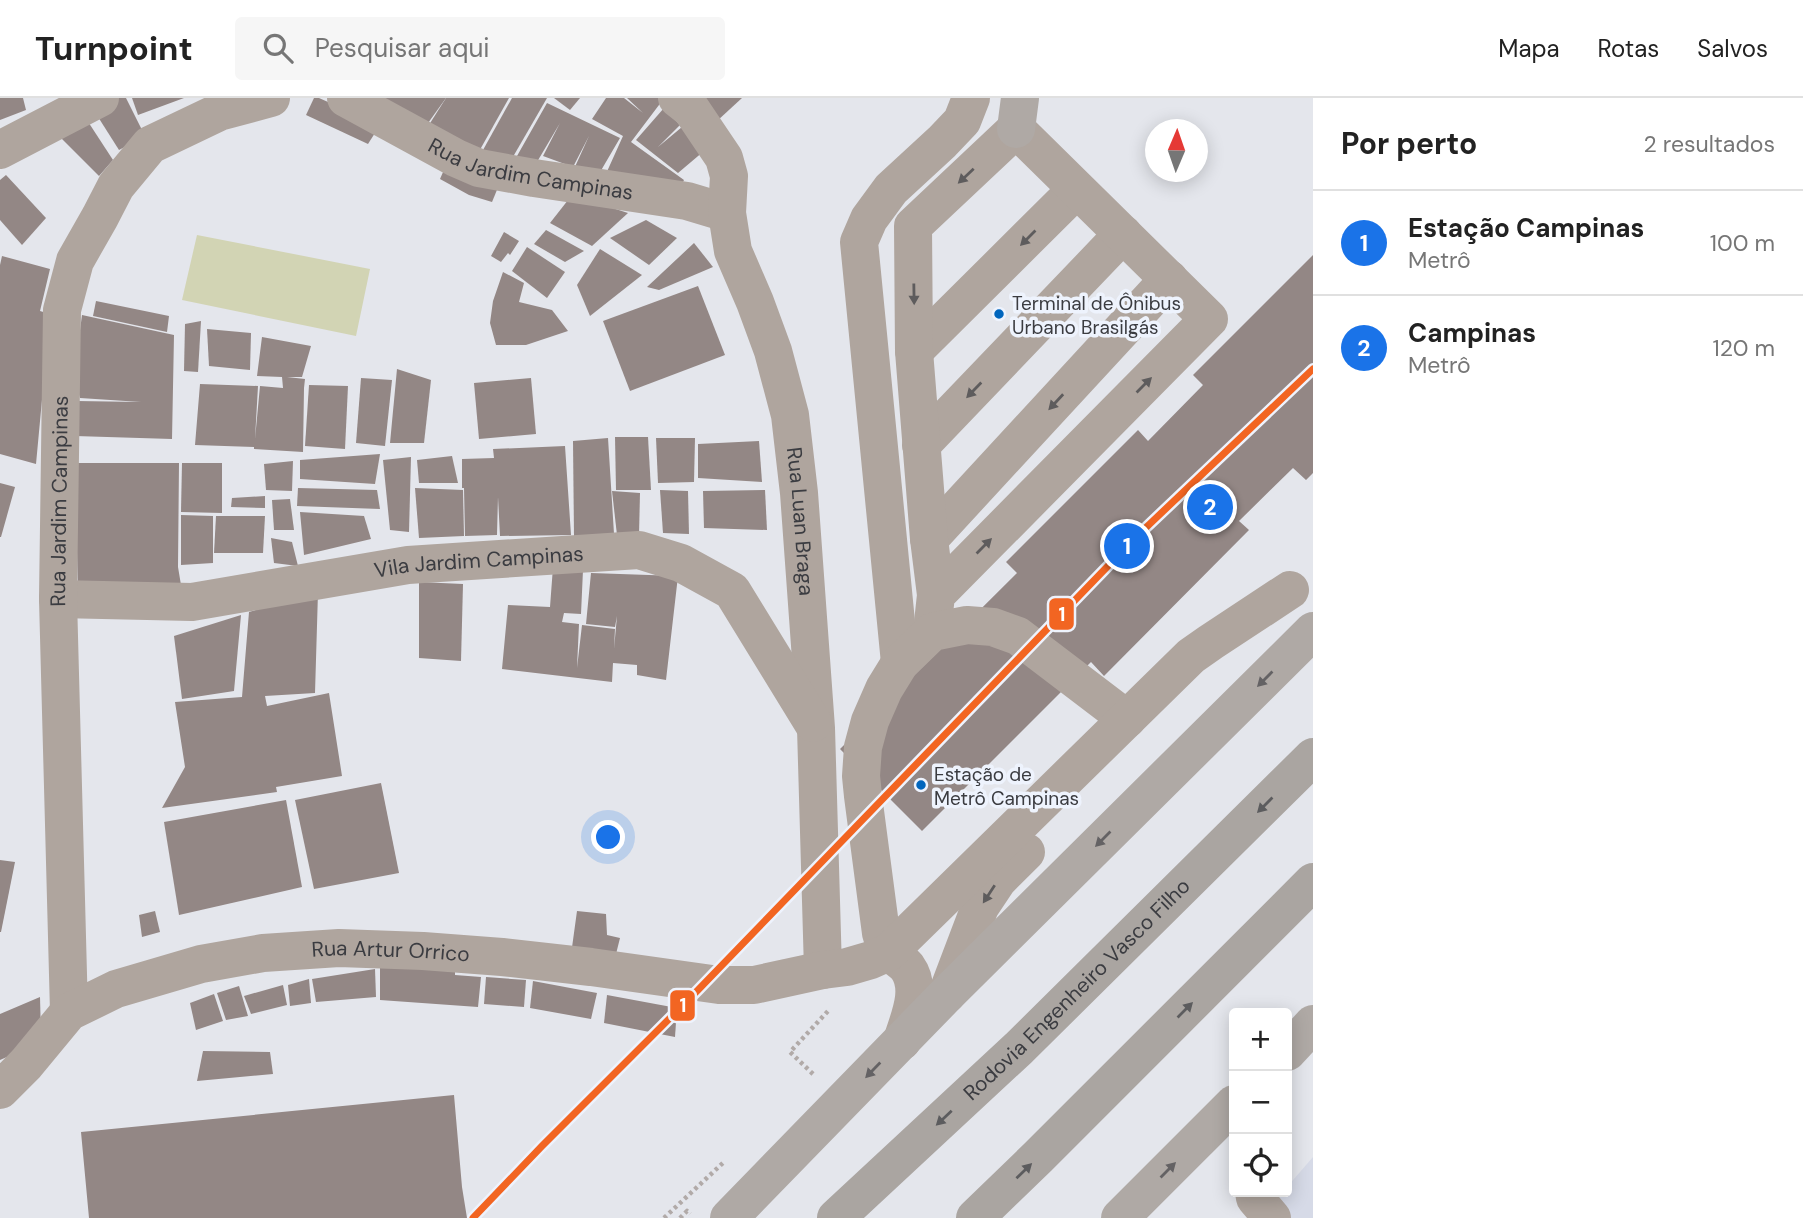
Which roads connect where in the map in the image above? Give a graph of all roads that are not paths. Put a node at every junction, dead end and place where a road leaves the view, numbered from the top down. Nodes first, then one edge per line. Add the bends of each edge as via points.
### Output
1 (100, 98) edge
2 (271, 98) edge
3 (345, 98) edge
4 (677, 98) edge
5 (971, 98) edge
6 (1018, 114) edge
7 (0, 150) edge
8 (1076, 190) junction
9 (727, 213) junction
10 (1123, 234) junction
11 (1168, 279) junction
12 (914, 351) junction
13 (921, 445) junction
14 (929, 540) junction
15 (1301, 579) edge
16 (58, 599) junction
17 (934, 613) junction
18 (1313, 631) edge
19 (900, 663) junction
20 (1127, 719) junction
21 (816, 728) junction
22 (1313, 757) edge
23 (1313, 882) edge
24 (890, 952) junction
25 (823, 970) junction
26 (947, 994) junction
27 (69, 1012) junction
28 (1313, 1024) edge
29 (902, 1041) junction
30 (1292, 1047) edge
31 (0, 1090) edge
32 (1229, 1109) edge
33 (1255, 1197) edge
34 (729, 1218) edge
35 (836, 1218) edge
36 (975, 1218) edge
37 (1120, 1218) edge
38 (1272, 1218) edge

1 - 7 street
2 - 16 street, Rua Jardim Campinas via 219,112 150,145 116,186 75,261 62,310
3 - 9 street, Rua Jardim Campinas via 479,168 687,201
4 - 9 street, Rua Luan Braga via 691,109 724,158 729,176
5 - 19 street via 962,121 891,189 859,242
6 - 8 street
6 -> 12 street via 913,226
8 - 10 street
8 -> 12 street
9 - 21 street, Rua Luan Braga via 733,251 773,351 790,415
10 - 11 street
10 -> 13 street
11 -> 14 street
17 -> 11 street via 1209,319
12 - 13 street
13 - 14 street
14 - 17 street
15 - 20 street via 1191,656
15 -> 26 street via 998,880 980,907
16 - 21 street, Vila Jardim Campinas via 192,602 408,565 639,550 681,563 732,591
16 - 27 street, Rua Jardim Campinas
17 - 19 street
17 - 20 street via 1018,636
18 -> 26 main road
19 - 24 street via 870,721 861,776 881,933
20 - 24 street
21 - 25 street, Rua Luan Braga
22 -> 35 highway, Rodovia Engenheiro Vasco Filho via 1019,1048
36 -> 23 highway
24 - 25 street, Rua Artur Orrico via 848,967
24 - 29 street via 907,967 913,983 913,1006
25 - 27 street, Rua Artur Orrico via 754,985 719,985 502,957 339,948 264,953 201,964 116,989
26 - 29 main road
27 - 31 street, Rua Artur Orrico
28 - 30 main road
29 -> 34 main road
37 -> 32 main road
33 - 38 street

